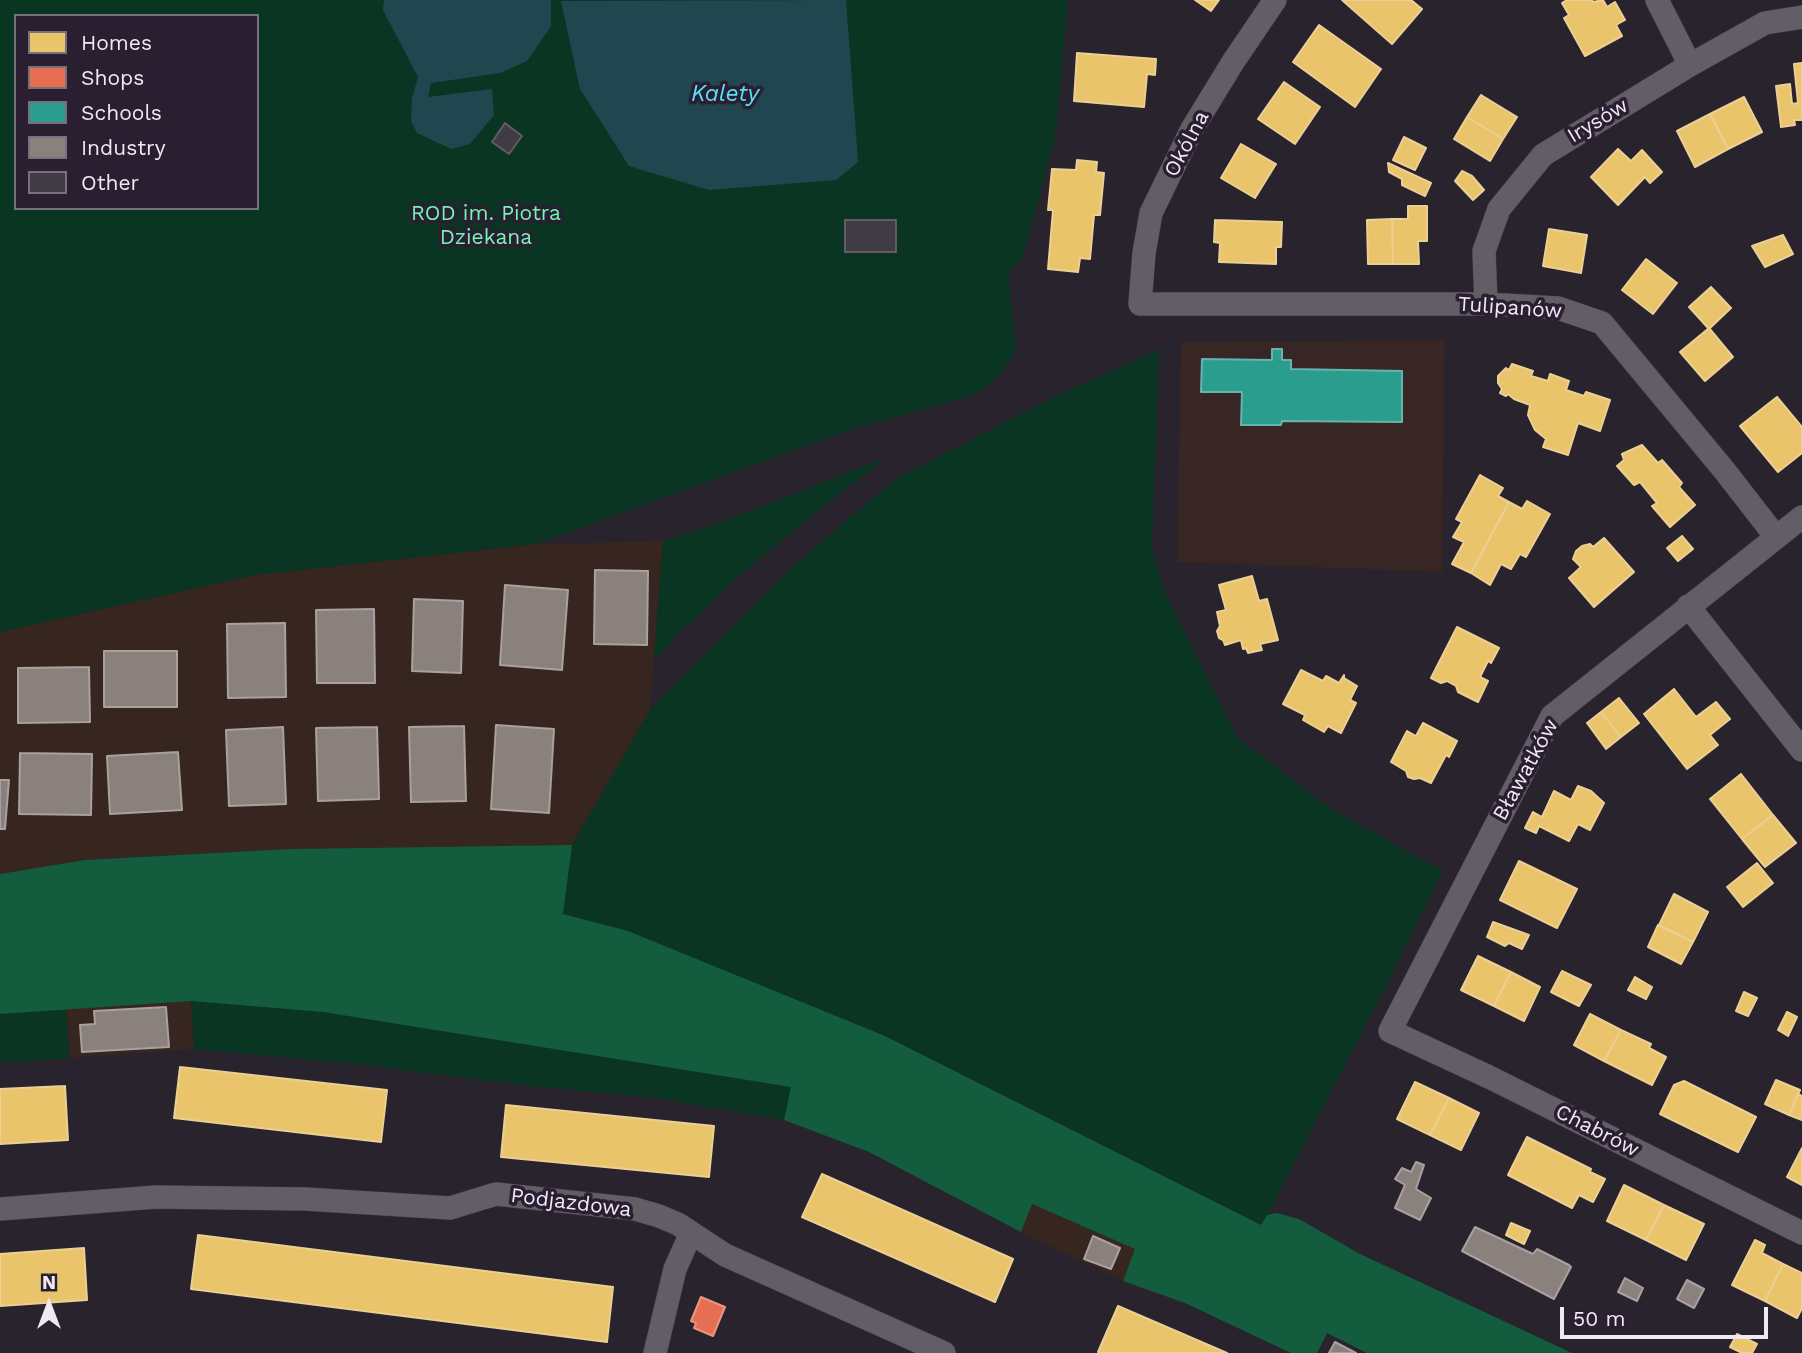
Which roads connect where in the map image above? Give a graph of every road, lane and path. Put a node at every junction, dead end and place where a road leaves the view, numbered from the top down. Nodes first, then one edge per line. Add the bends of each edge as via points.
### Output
1 (1275, 0) edge
2 (1657, 0) edge
3 (1802, 17) edge
4 (1690, 65) junction
5 (1140, 304) joint
6 (1486, 304) junction
7 (1802, 517) edge
8 (1776, 537) junction
9 (1688, 606) junction
10 (1802, 750) edge
11 (1390, 1031) joint
12 (0, 1209) edge
13 (691, 1233) junction
14 (1802, 1233) edge
15 (655, 1353) edge
16 (944, 1353) edge

1 - 5 street, Okólna via 1192,129 1151,213
2 - 4 street
3 - 4 street, Irysów via 1765,23
4 - 6 street, Irysów via 1543,155 1499,209 1485,251
5 - 6 street, Tulipanów
6 - 8 street, Tulipanów via 1558,308 1602,323
7 - 8 street, Bławatków
8 - 9 street, Bławatków
9 - 10 street
9 - 11 street, Bławatków via 1552,716
11 - 14 street, Chabrów
12 - 13 street, Podjazdowa via 156,1197 305,1199 450,1208 496,1194 635,1209
13 - 15 street via 675,1269
13 - 16 street, Podjazdowa via 725,1255

